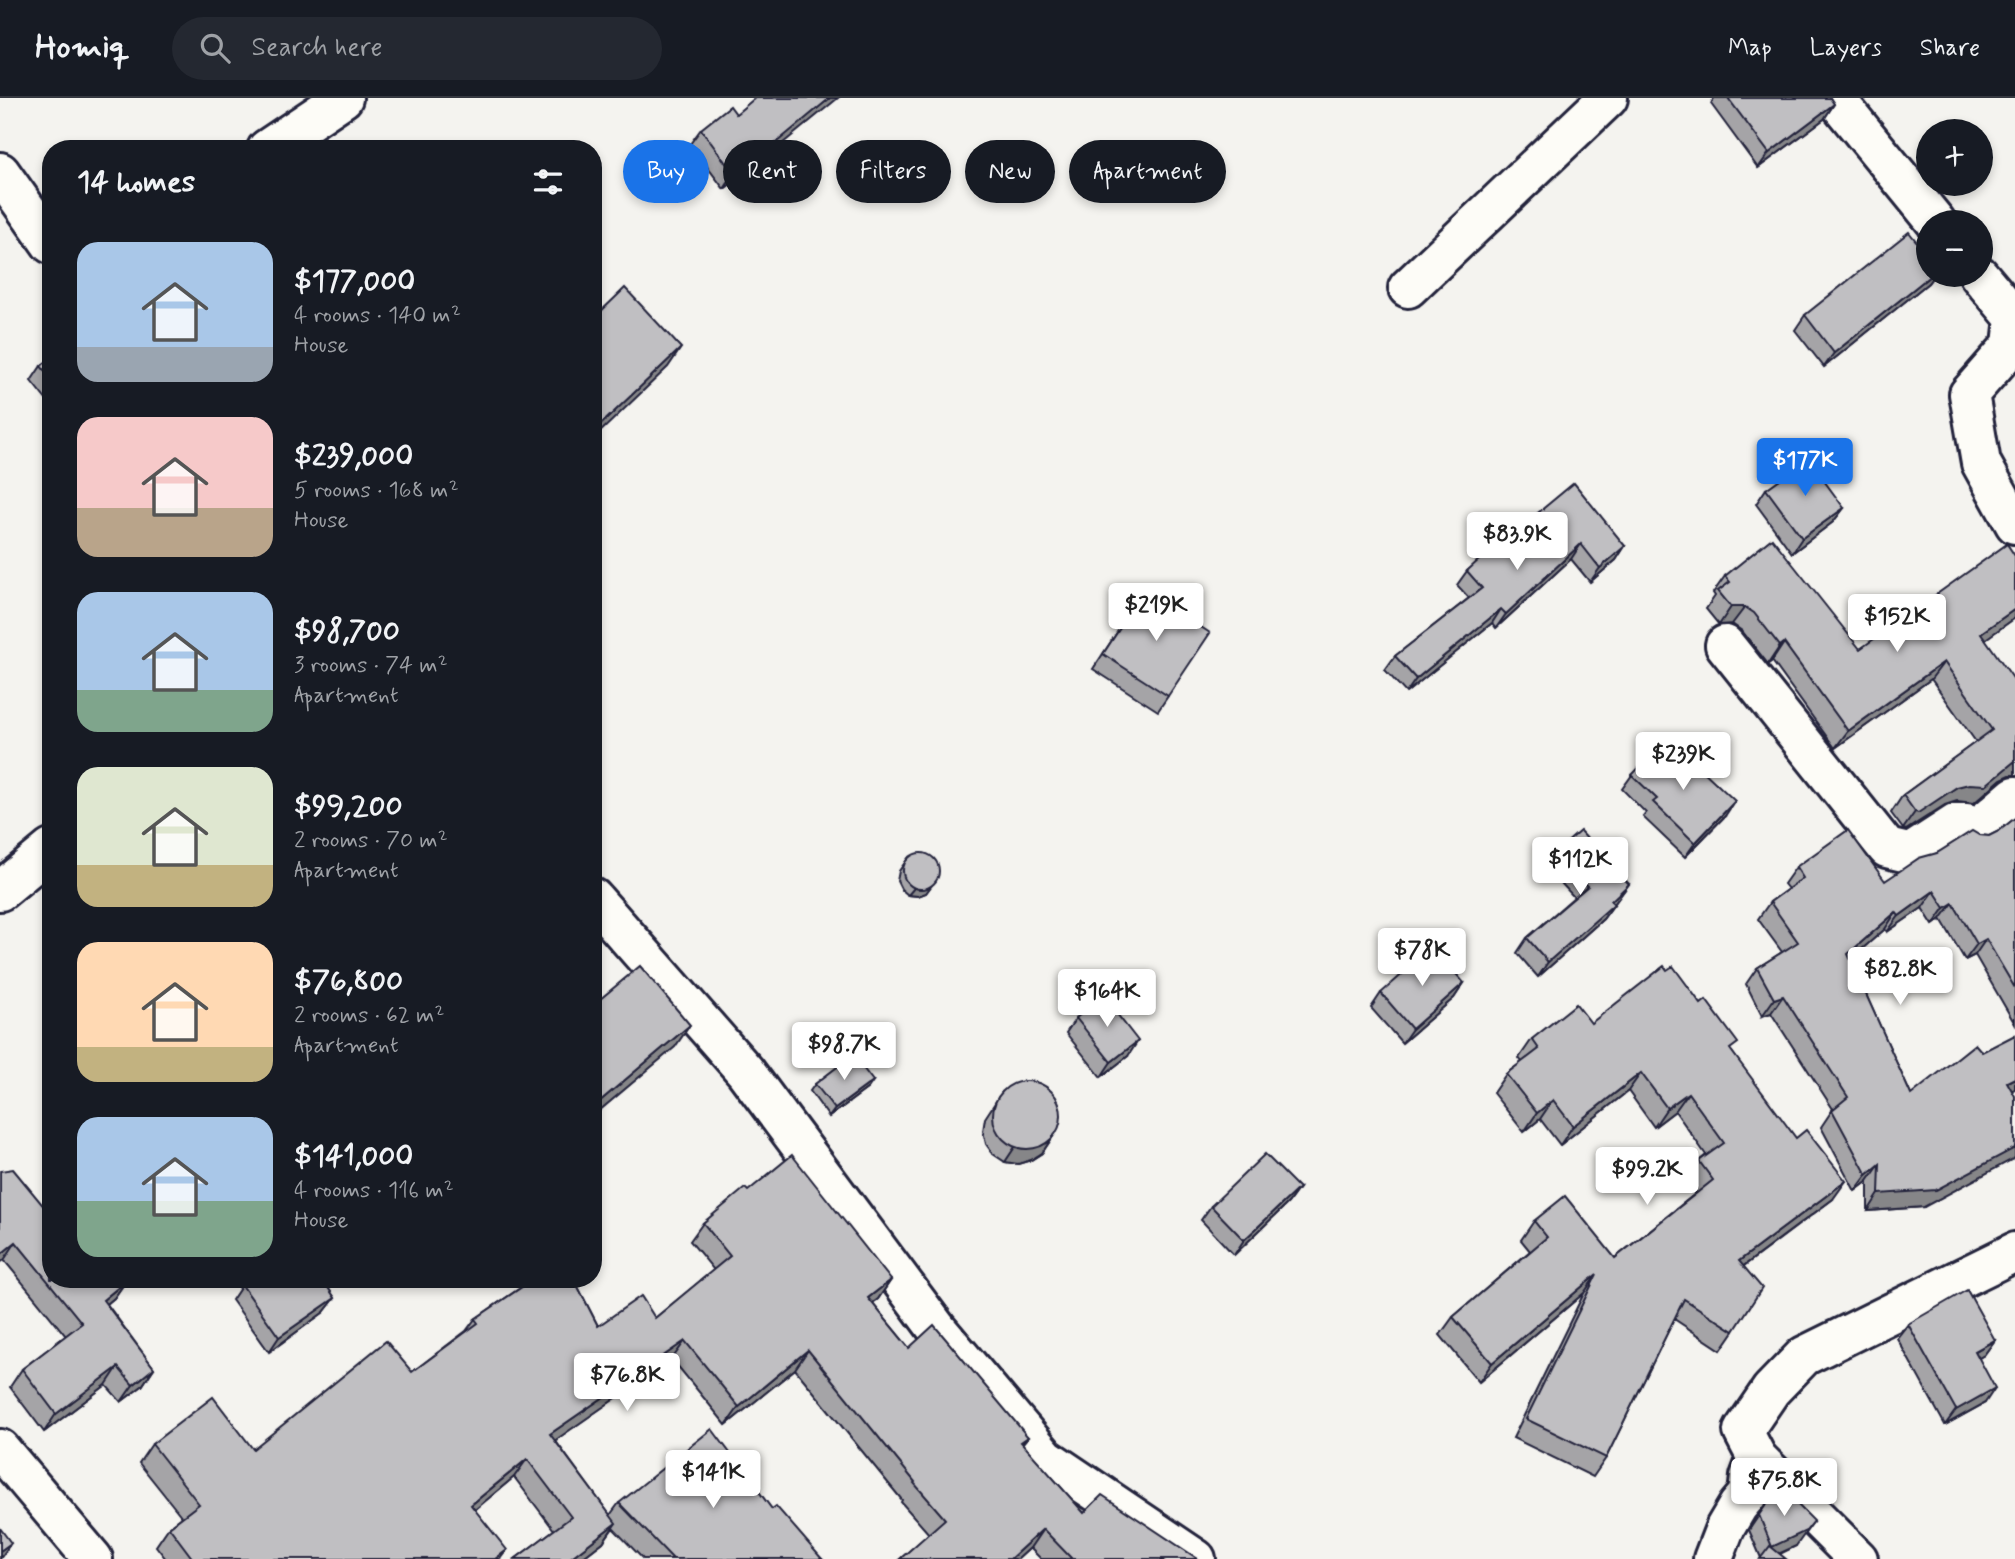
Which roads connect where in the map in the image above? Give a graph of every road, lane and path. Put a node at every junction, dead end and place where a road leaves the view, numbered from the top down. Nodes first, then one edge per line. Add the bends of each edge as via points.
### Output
1 (343, 98) edge
2 (1835, 98) edge
3 (1603, 100) edge
4 (280, 140) edge
5 (0, 172) edge
6 (1926, 210) edge
7 (42, 231) edge
8 (1989, 287) edge
9 (1408, 288) dead end
10 (2015, 524) edge
11 (1725, 645) dead end
12 (2015, 796) edge
13 (42, 856) edge
14 (0, 891) edge
15 (602, 908) edge
16 (2015, 1252) edge
17 (0, 1449) edge
18 (1757, 1458) junction
19 (93, 1559) edge
20 (1196, 1559) edge
21 (1713, 1559) edge
22 (1858, 1559) edge

1 - 4 street
2 - 6 street
3 - 9 street
5 - 7 street
8 - 10 street via 2015,318 2012,345 1969,394 1981,463
11 - 12 street via 1887,848 1914,851 1957,823 1967,823 1974,831
13 - 14 street
15 - 20 street via 745,1071 937,1329 1046,1458
16 - 18 street via 1804,1356 1771,1390 1743,1432
17 - 19 street
18 - 21 street via 1748,1494 1725,1528
18 - 22 street

